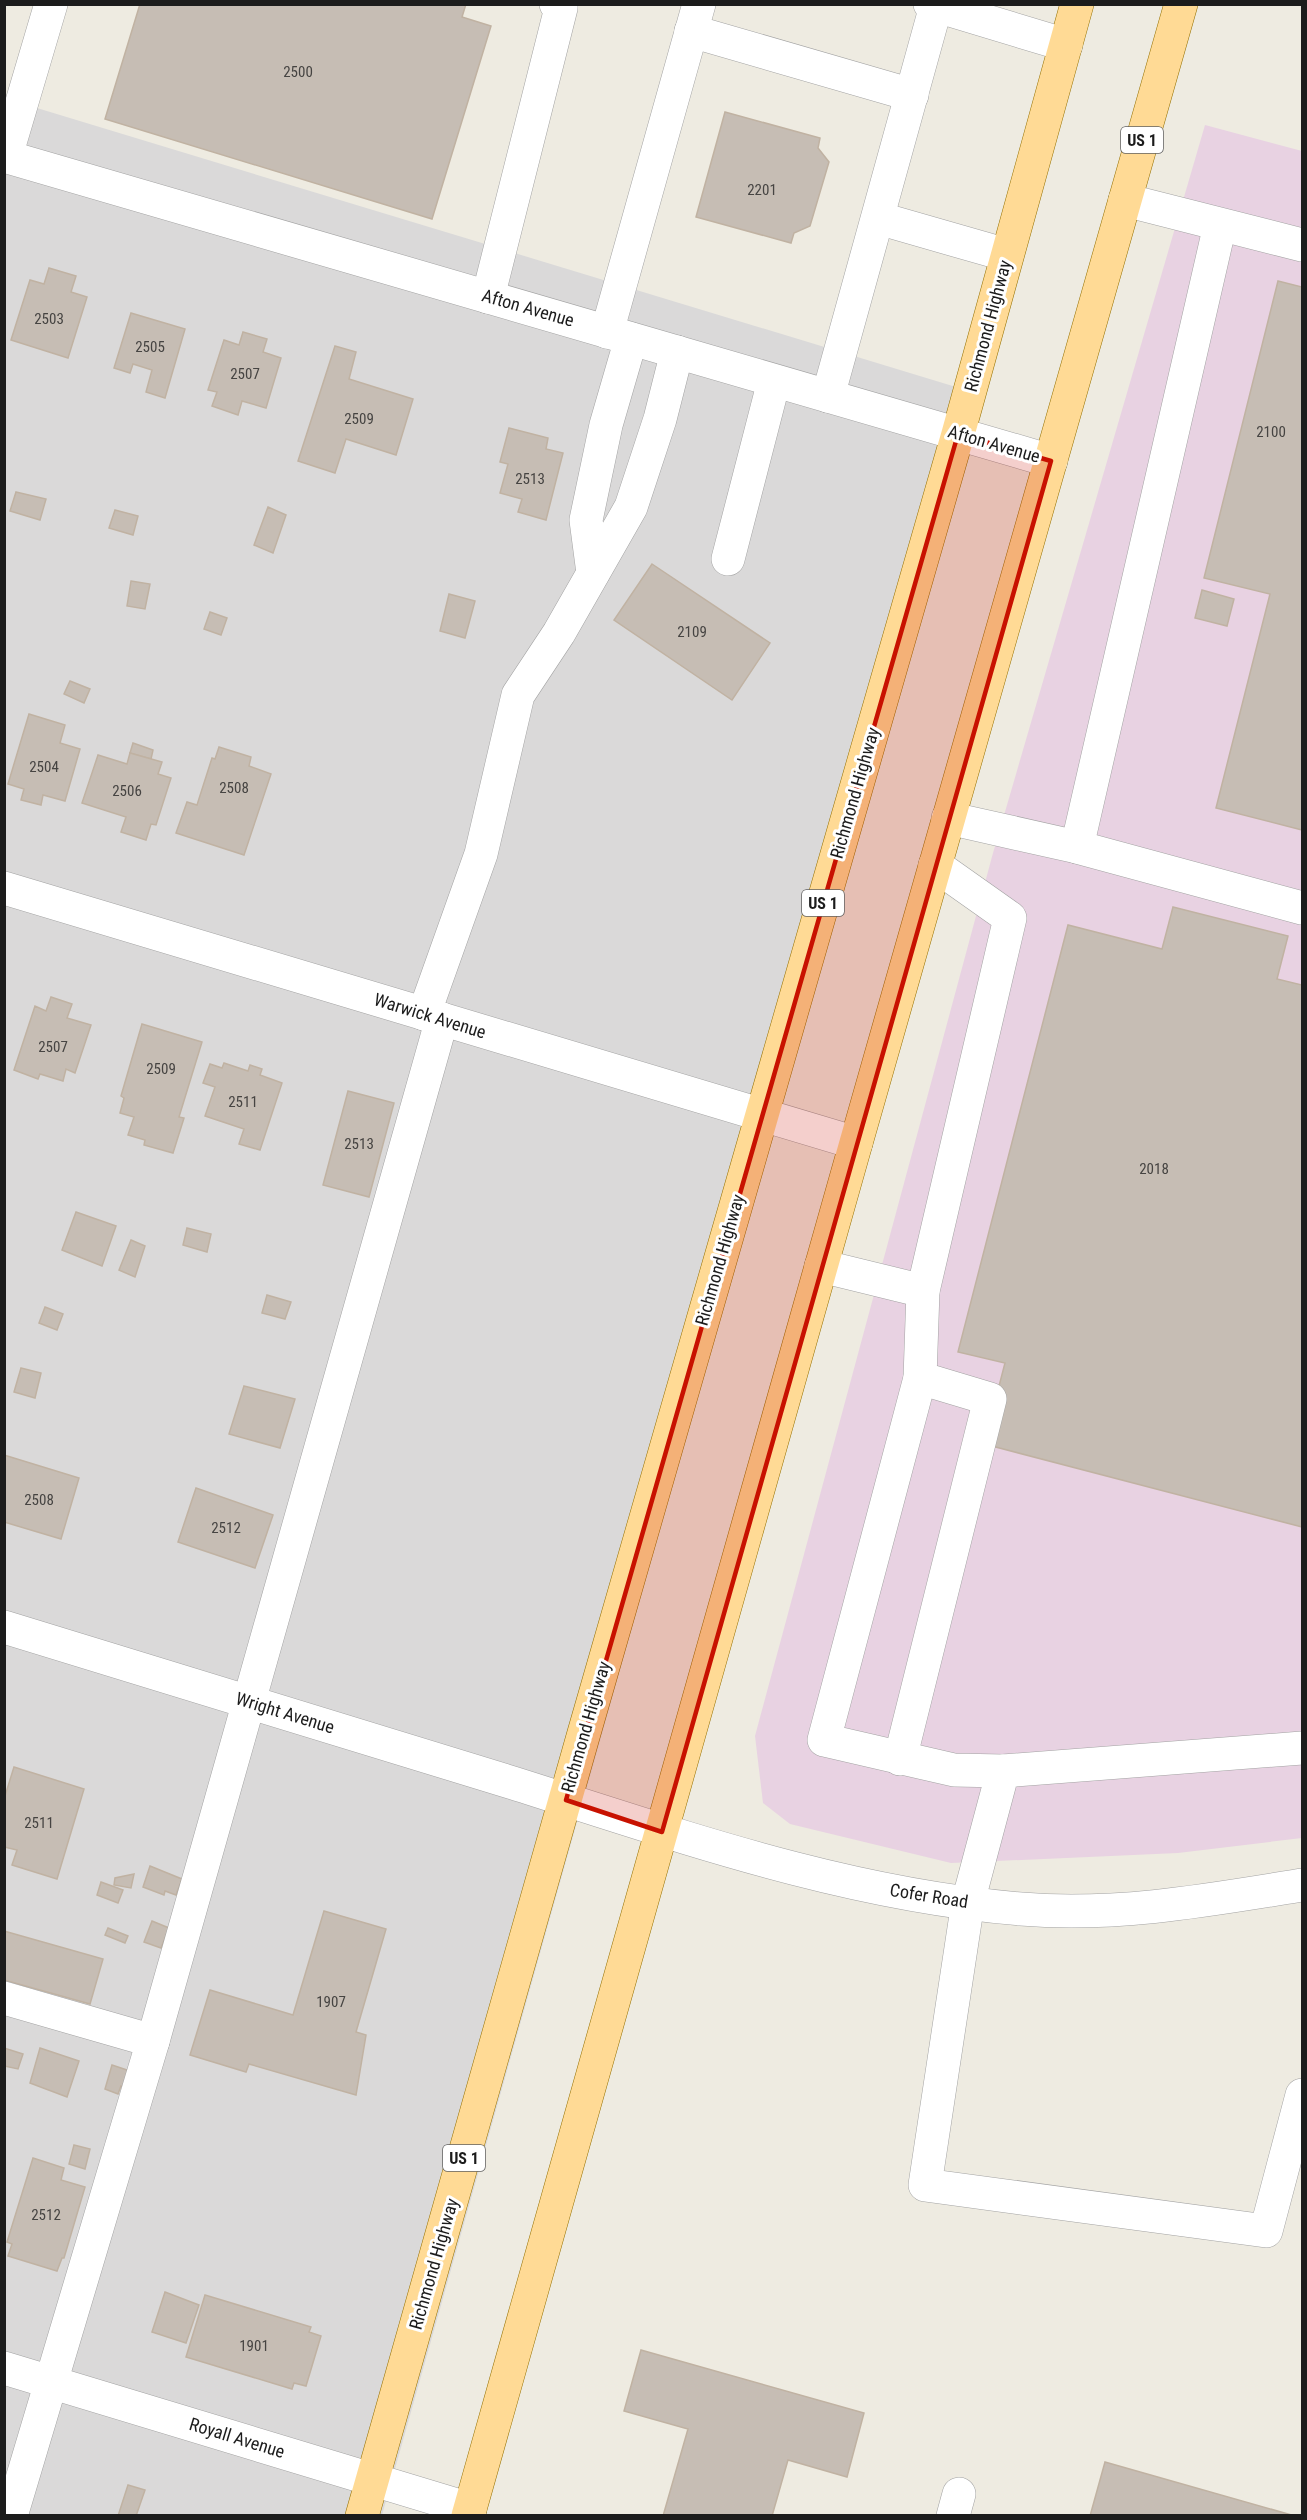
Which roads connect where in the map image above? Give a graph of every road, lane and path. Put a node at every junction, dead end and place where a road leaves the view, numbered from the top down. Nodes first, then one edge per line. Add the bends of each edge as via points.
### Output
1 (51, 4) edge
2 (556, 4) edge
3 (1077, 4) edge
4 (1181, 4) edge
5 (933, 5) edge
6 (695, 18) edge
7 (1066, 45) junction
8 (912, 94) junction
9 (5, 156) edge
10 (1125, 200) junction
11 (878, 218) junction
12 (1221, 225) junction
13 (1302, 245) edge
14 (1008, 255) junction
15 (488, 297) junction
16 (619, 335) junction
17 (677, 352) junction
18 (774, 381) junction
19 (828, 396) junction
20 (958, 434) junction
21 (1051, 461) junction
22 (728, 559) dead end
23 (593, 573) junction
24 (948, 818) junction
25 (1077, 847) junction
26 (935, 865) junction
27 (4, 888) edge
28 (1302, 908) edge
29 (433, 1017) junction
30 (762, 1115) junction
31 (856, 1143) junction
32 (821, 1266) junction
33 (923, 1291) junction
34 (920, 1378) junction
35 (4, 1627) edge
36 (250, 1702) junction
37 (1302, 1748) edge
38 (900, 1759) junction
39 (1004, 1771) junction
40 (566, 1800) junction
41 (662, 1832) junction
42 (1302, 1885) edge
43 (968, 1902) junction
44 (4, 1998) edge
45 (153, 2041) junction
46 (1302, 2095) edge
47 (4, 2368) edge
48 (51, 2382) junction
49 (372, 2480) junction
50 (469, 2512) edge
51 (11, 2516) edge
52 (362, 2516) edge

1 - 9 street
2 - 15 street via 561,8
3 - 7 main road, Richmond Highway / US 1
4 - 10 main road, US 1
5 - 7 street
5 - 8 street
6 - 8 street
6 - 16 street
7 - 14 main road, Richmond Highway / US 1
8 - 11 street
9 - 15 street, Afton Avenue
10 - 12 street
10 - 21 main road, US 1
11 - 14 street
11 - 19 street
12 - 13 street
12 - 25 street
14 - 20 main road, Richmond Highway / US 1
15 - 16 street, Afton Avenue
16 - 17 street, Afton Avenue
16 - 23 street via 606,425 586,520
17 - 18 street, Afton Avenue
17 - 23 street via 632,507
18 - 19 street, Afton Avenue
18 - 22 street
19 - 20 street, Afton Avenue
20 - 21 street, Afton Avenue
20 - 30 main road, Richmond Highway / US 1
21 - 24 main road, US 1
23 - 29 street via 518,695 482,854
24 - 25 street
24 - 26 main road, US 1
25 - 28 street
26 - 31 main road, US 1
26 - 33 street via 1010,918
27 - 29 street, Warwick Avenue
29 - 30 street, Warwick Avenue
29 - 36 street
30 - 31 street, Warwick Avenue
30 - 40 main road, Richmond Highway / US 1
31 - 32 main road, US 1
32 - 33 street
32 - 41 main road, US 1
33 - 34 street
34 - 38 street via 990,1399
34 - 38 street via 824,1740
35 - 36 street, Wright Avenue
36 - 40 street, Wright Avenue
36 - 45 street
37 - 39 street
38 - 39 street via 954,1770
39 - 43 street
40 - 41 street, Cofer Road
40 - 49 main road, Richmond Highway / US 1
41 - 43 street, Cofer Road via 838,1881
41 - 50 main road, US 1
42 - 43 street, Cofer Road via 1188,1904 1100,1910 1024,1909
43 - 46 street via 925,2186 1266,2231
44 - 45 street
45 - 48 street
47 - 48 street, Royall Avenue
48 - 49 street, Royall Avenue
48 - 51 street
49 - 50 street, Royall Avenue
49 - 52 main road, Richmond Highway / US 1

